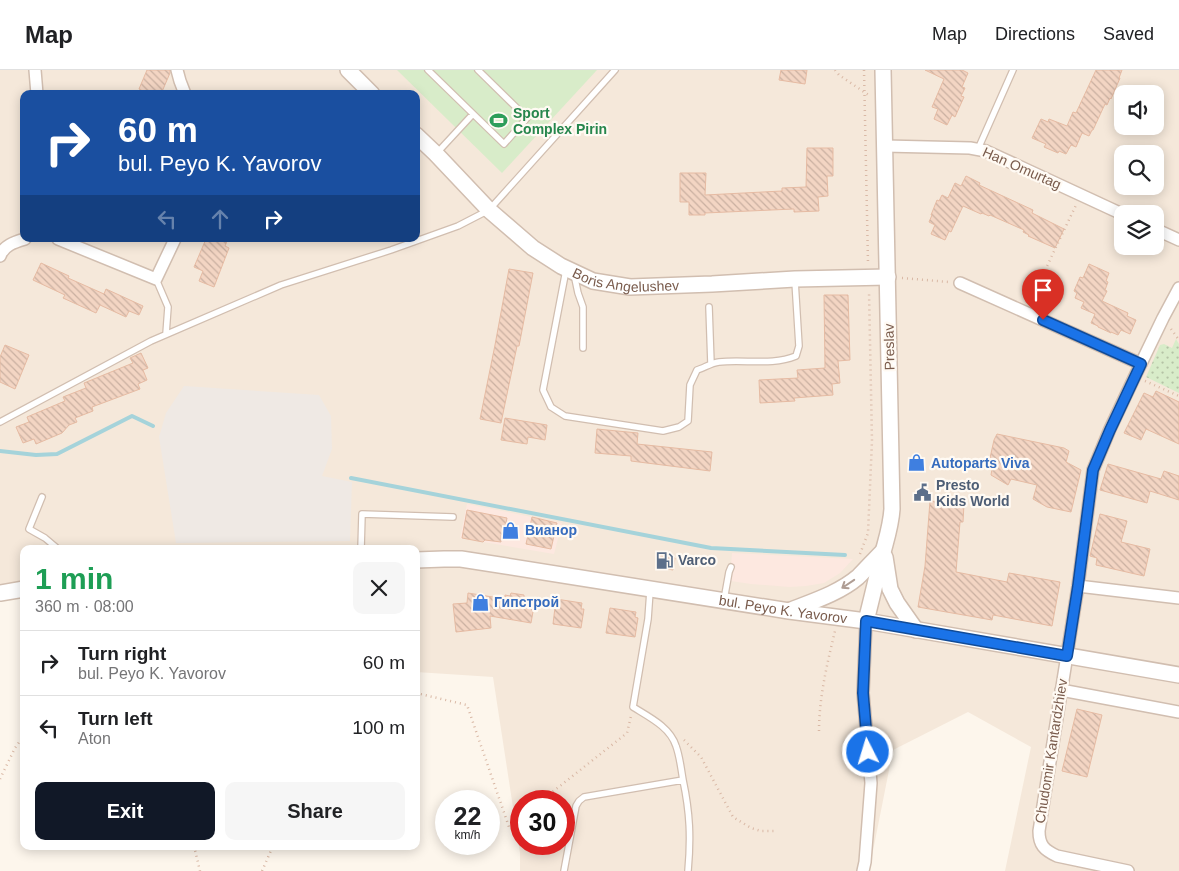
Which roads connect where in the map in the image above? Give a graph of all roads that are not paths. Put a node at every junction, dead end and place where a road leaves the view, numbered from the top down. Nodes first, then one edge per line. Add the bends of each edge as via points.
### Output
1 (35, 70) edge
2 (177, 70) edge
3 (348, 70) edge
4 (428, 70) edge
5 (478, 70) edge
6 (616, 70) edge
7 (883, 70) edge
8 (1013, 70) edge
9 (37, 90) edge
10 (183, 90) edge
11 (363, 90) edge
12 (473, 114) junction
13 (420, 139) edge
14 (885, 146) junction
15 (978, 149) junction
16 (436, 154) junction
17 (489, 210) junction
18 (1114, 210) edge
19 (1164, 233) edge
20 (420, 240) edge
21 (1179, 240) edge
22 (20, 241) edge
23 (65, 242) edge
24 (174, 242) edge
25 (414, 242) edge
26 (0, 256) edge
27 (570, 270) junction
28 (888, 277) junction
29 (156, 279) junction
30 (794, 279) junction
31 (960, 283) road end
32 (1179, 288) edge
33 (709, 307) dead end
34 (166, 334) junction
35 (583, 348) dead end
36 (711, 364) junction
37 (1141, 364) junction
38 (0, 422) edge
39 (42, 497) dead end
40 (452, 518) dead end
41 (53, 545) edge
42 (361, 545) edge
43 (884, 551) junction
44 (420, 560) edge
45 (731, 568) dead end
46 (1078, 586) junction
47 (650, 589) junction
48 (20, 590) edge
49 (0, 593) edge
50 (1179, 598) edge
51 (724, 600) junction
52 (789, 611) junction
53 (866, 621) junction
54 (916, 630) junction
55 (1067, 656) junction
56 (1179, 675) edge
57 (1061, 690) junction
58 (1179, 712) edge
59 (683, 780) junction
60 (564, 871) edge
61 (688, 871) edge
62 (863, 871) edge
63 (1128, 871) edge

1 - 9 street
2 - 10 street
3 - 11 street
4 - 12 lane
5 - 12 lane via 527,118 504,144
6 - 17 lane
7 - 14 street, Preslav
8 - 15 lane
12 - 16 lane
13 - 16 street, Boris Angelushev
14 - 15 street, Han Omurtag
14 - 28 street, Preslav
15 - 18 street, Han Omurtag via 1002,157
16 - 17 street, Boris Angelushev
17 - 20 lane
17 - 27 street, Boris Angelushev via 533,248
19 - 21 street
22 - 26 street via 12,243
23 - 29 street
24 - 29 street
25 - 34 lane via 282,285
27 - 30 street, Boris Angelushev via 593,281 630,287
27 - 35 lane via 583,307
27 - 36 lane via 543,390 551,407 565,416 663,431 679,427 688,421 690,385 697,370
28 - 30 street, Boris Angelushev
28 - 43 street, Preslav via 892,509
29 - 34 lane via 168,307
30 - 36 lane via 799,346 796,356 772,361
31 - 37 street
32 - 37 street, Chudomir Kantardzhiev
33 - 36 lane
34 - 38 lane
37 - 46 street, Chudomir Kantardzhiev via 1093,470
39 - 41 lane via 29,529
40 - 42 lane via 362,514
43 -> 52 street via 842,588
43 - 53 street, Preslav
43 - 54 street via 890,589
44 - 47 street, bul. Peyo K. Yavorov via 477,561
45 - 51 lane
46 - 50 street
46 - 55 street, Chudomir Kantardzhiev
47 - 51 street, bul. Peyo K. Yavorov
47 - 59 lane via 633,707 660,724 669,734 676,745
48 - 49 street
51 - 52 street, bul. Peyo K. Yavorov
52 - 53 street, bul. Peyo K. Yavorov
53 - 54 street, bul. Peyo K. Yavorov
53 - 62 street via 863,693 871,783
54 - 55 street, bul. Peyo K. Yavorov
55 - 56 street, bul. Peyo K. Yavorov
55 - 57 street, Chudomir Kantardzhiev
57 - 58 street
57 - 63 street, Chudomir Kantardzhiev via 1039,839 1048,852 1056,856
59 - 60 lane via 584,797 576,806
59 - 61 lane via 689,822

